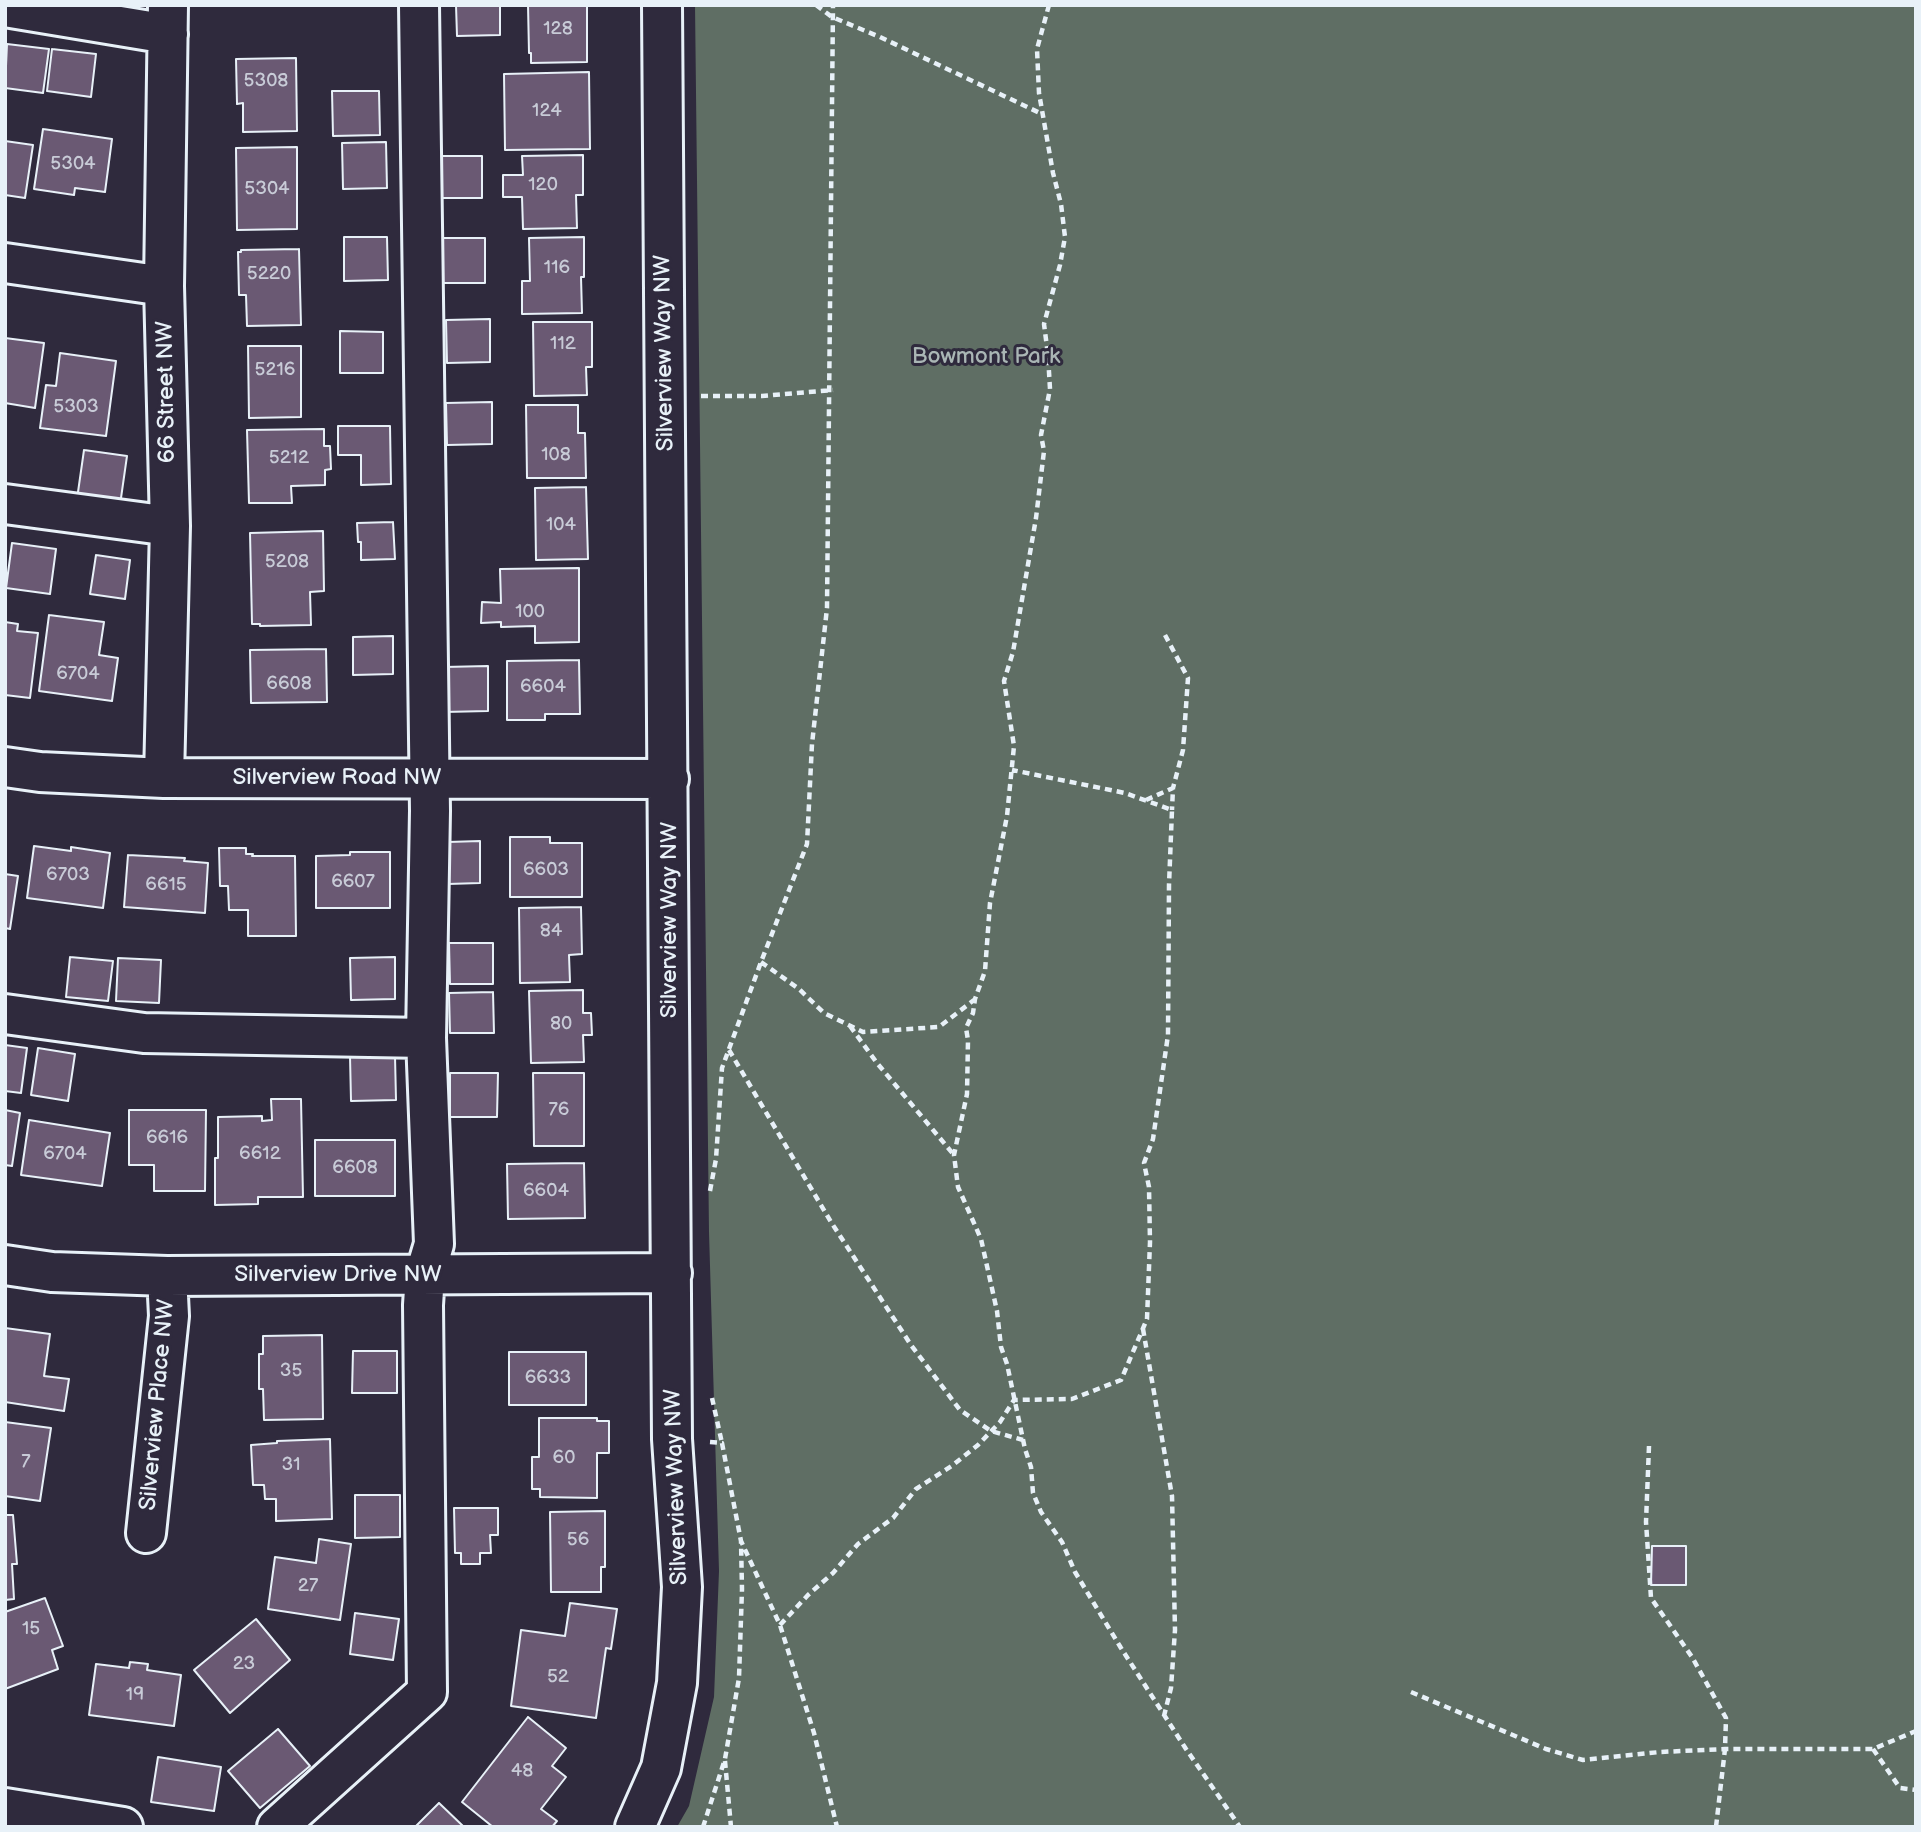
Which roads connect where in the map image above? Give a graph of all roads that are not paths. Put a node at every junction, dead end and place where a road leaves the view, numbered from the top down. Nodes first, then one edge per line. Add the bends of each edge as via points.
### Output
1 (419, 5) edge
2 (662, 5) edge
3 (5, 7) edge
4 (168, 20) edge
5 (5, 264) edge
6 (164, 286) junction
7 (5, 504) edge
8 (170, 526) junction
9 (5, 768) edge
10 (164, 778) junction
11 (428, 778) junction
12 (669, 779) junction
13 (5, 1014) edge
14 (426, 1038) junction
15 (5, 1265) edge
16 (672, 1273) junction
17 (425, 1274) junction
18 (167, 1276) junction
19 (146, 1533) dead end
20 (5, 1808) edge
21 (123, 1827) edge
22 (277, 1827) edge
23 (635, 1827) edge

1 - 11 street
2 - 12 street, Silverview Way NW
3 - 4 street
4 - 6 street, 66 Street NW
5 - 6 street
6 - 8 street, 66 Street NW
7 - 8 street
8 - 10 street, 66 Street NW
9 - 10 street, Silverview Road NW
10 - 11 street, Silverview Road NW
11 - 12 street, Silverview Road NW
11 - 14 street
12 - 16 street, Silverview Way NW
13 - 14 street via 144,1033
14 - 17 street via 434,1244
15 - 18 street, Silverview Drive NW via 52,1272
16 - 17 street, Silverview Drive NW
16 - 23 street, Silverview Way NW via 672,1439 682,1587 677,1683 662,1768
17 - 18 street, Silverview Drive NW
17 - 22 street via 427,1692
18 - 19 street, Silverview Place NW via 169,1316
20 - 21 street

